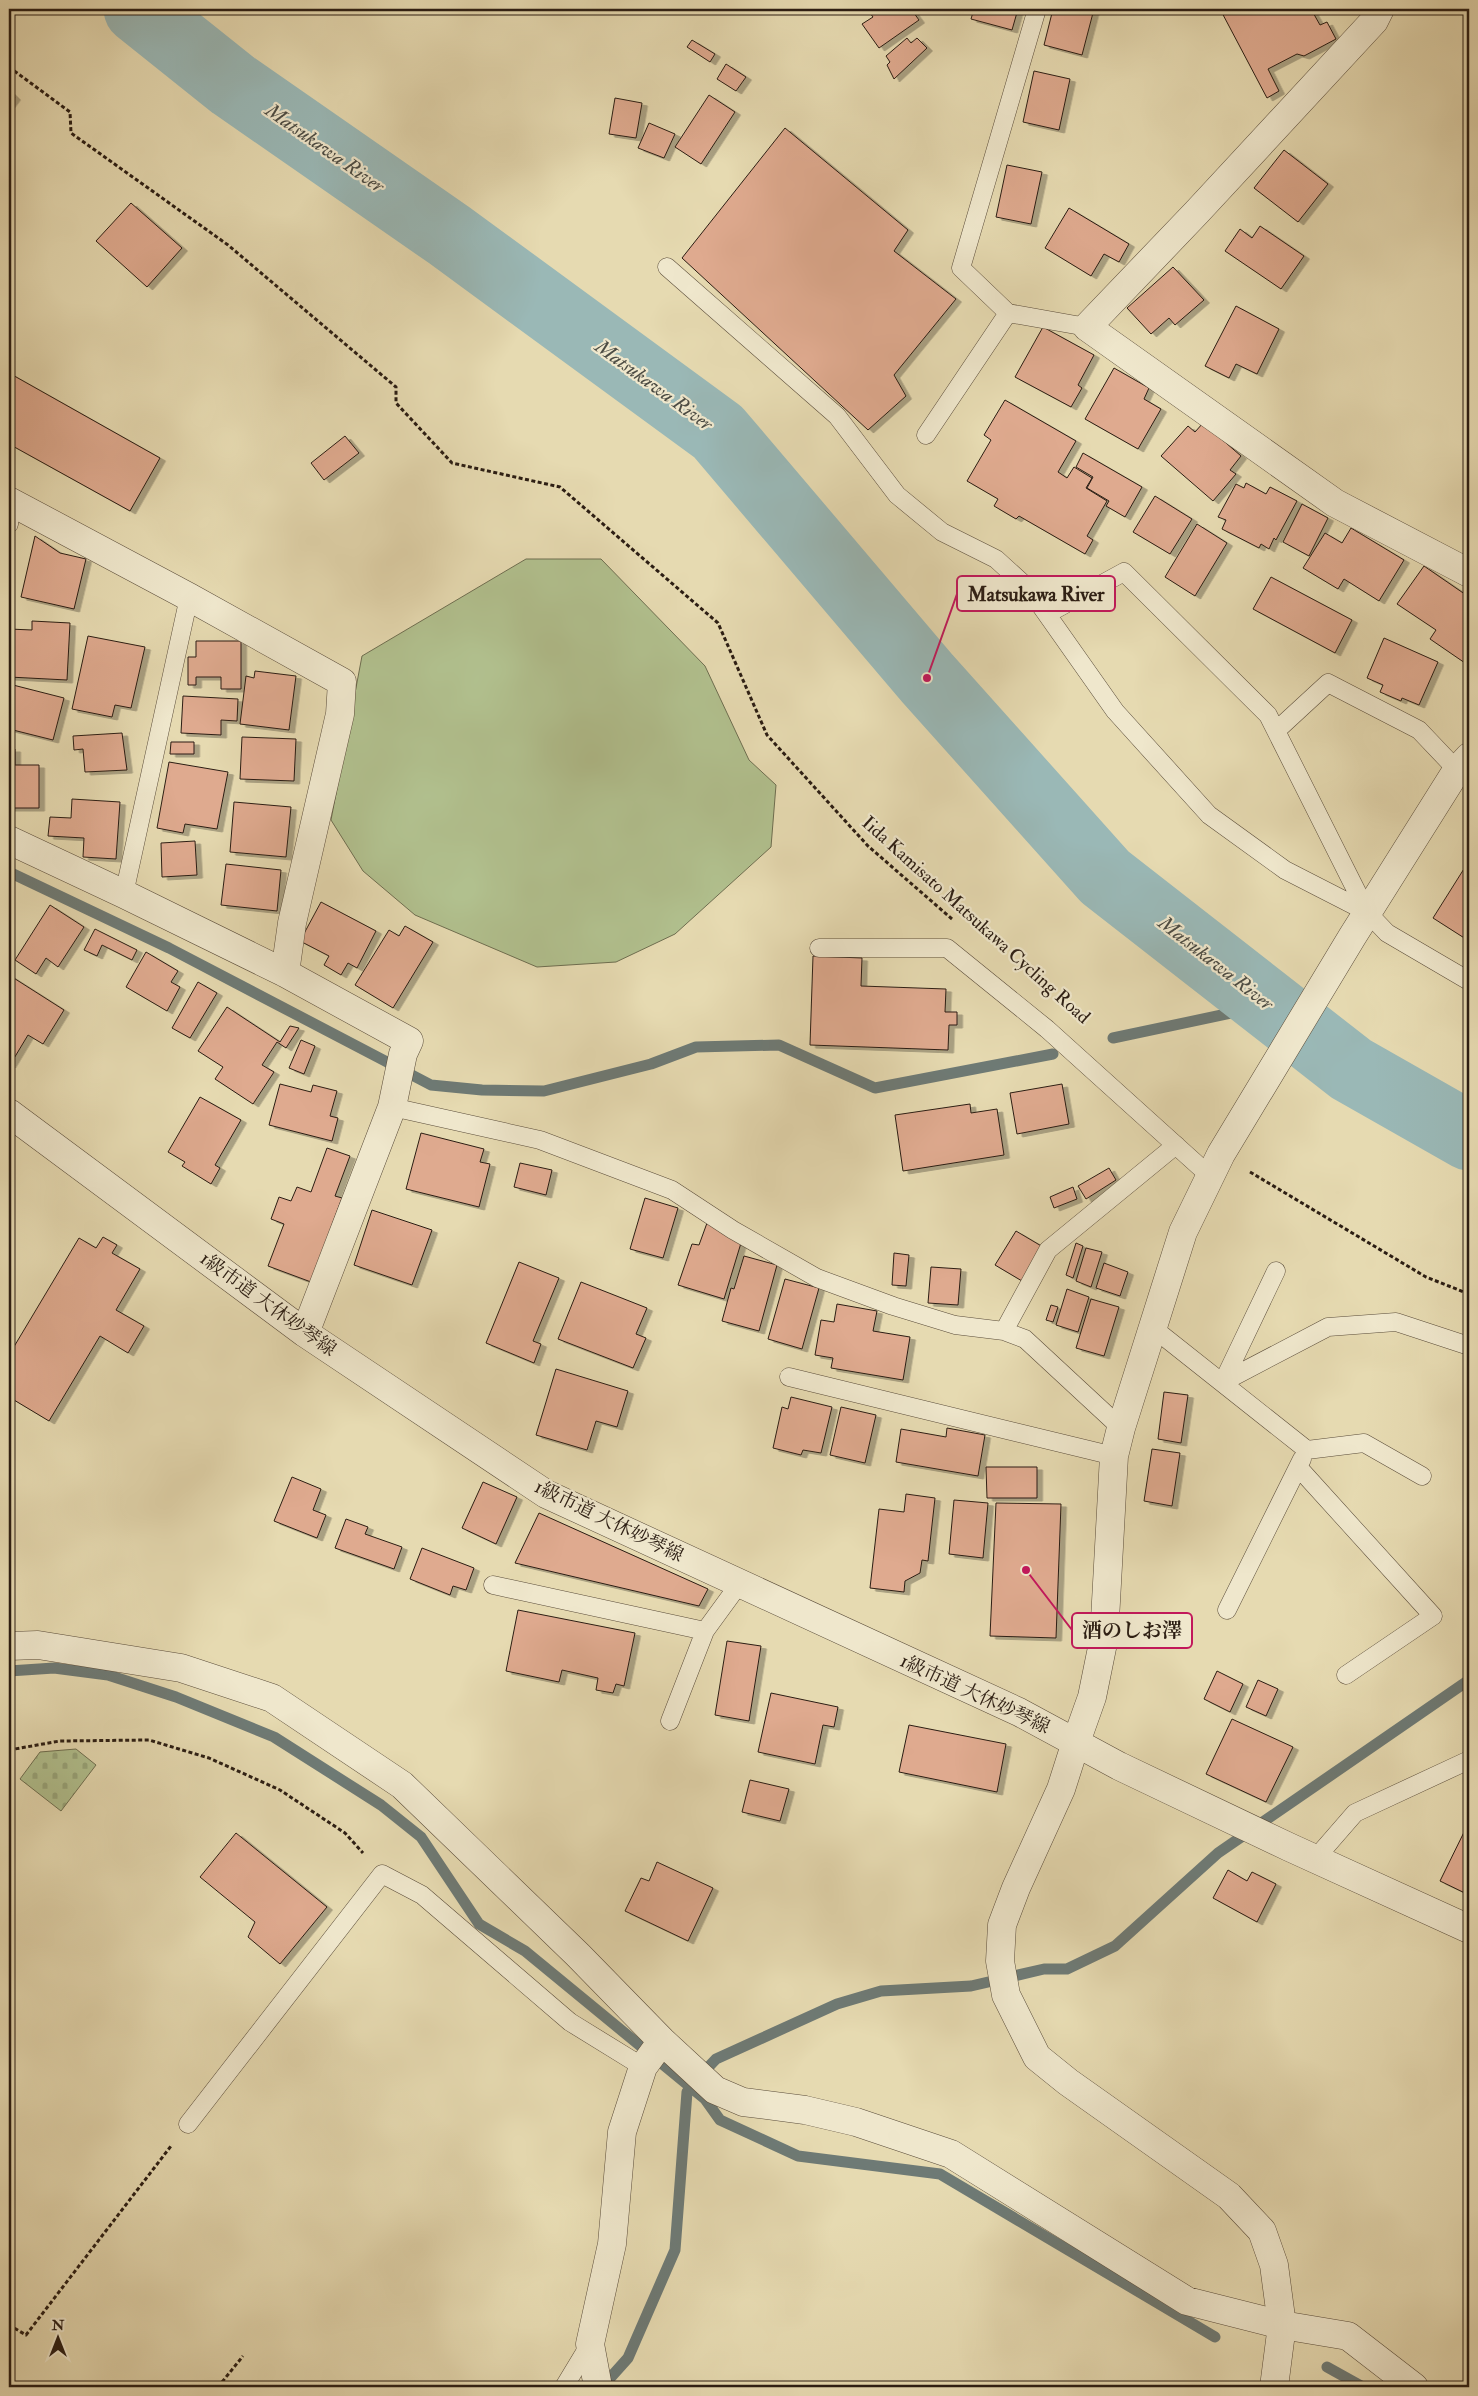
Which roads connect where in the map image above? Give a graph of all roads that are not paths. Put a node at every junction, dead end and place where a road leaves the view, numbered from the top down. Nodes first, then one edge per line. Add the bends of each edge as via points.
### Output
1 (1037, 9) edge
2 (1380, 9) edge
3 (667, 266) dead end
4 (1008, 313) junction
5 (1087, 327) junction
6 (926, 435) dead end
7 (10, 510) edge
8 (1469, 573) edge
9 (189, 596) junction
10 (1047, 614) junction
11 (1276, 731) junction
12 (1463, 764) edge
13 (9, 840) edge
14 (124, 894) junction
15 (1367, 912) junction
16 (820, 948) dead end
17 (285, 973) junction
18 (1469, 981) edge
19 (393, 1100) junction
20 (9, 1113) edge
21 (1176, 1144) junction
22 (1221, 1156) junction
23 (1276, 1271) dead end
24 (1152, 1328) junction
25 (1004, 1331) junction
26 (305, 1333) junction
27 (1469, 1346) edge
28 (789, 1377) dead end
29 (1222, 1382) junction
30 (1121, 1428) junction
31 (1307, 1450) junction
32 (1114, 1456) junction
33 (1298, 1468) junction
34 (1422, 1476) dead end
35 (740, 1583) junction
36 (493, 1584) dead end
37 (1227, 1610) dead end
38 (706, 1630) junction
39 (9, 1646) edge
40 (1346, 1675) dead end
41 (670, 1721) dead end
42 (1076, 1742) junction
43 (1469, 1760) edge
44 (1315, 1859) junction
45 (1469, 1929) edge
46 (662, 2041) junction
47 (643, 2067) junction
48 (188, 2124) road end
49 (1282, 2325) junction
50 (590, 2344) junction
51 (596, 2380) edge
52 (564, 2387) edge
53 (1274, 2387) edge
54 (1414, 2387) edge

1 - 4 lane via 961,268
2 - 5 street via 1374,21
3 - 10 lane via 837,416 897,496 942,532 996,559 1029,589
4 - 5 lane
4 - 6 lane
5 - 8 street via 1336,503
7 - 9 street
9 - 14 lane
9 - 17 street via 342,682 340,714 292,923
10 - 11 lane via 1124,572 1268,716
10 - 15 lane via 1115,711 1209,815 1285,870
11 - 12 lane via 1328,683 1419,730
11 - 15 lane
12 - 15 street
13 - 14 street
14 - 17 street
15 - 18 lane via 1387,933
15 - 22 street
16 - 21 lane via 947,948 1047,1030
17 - 19 street via 408,1041
19 - 25 lane via 540,1140 672,1190 733,1230 817,1278 955,1325
19 - 26 street
20 - 26 street, 1級市道 大休妙琴線
21 - 22 lane
21 - 25 lane via 1048,1250
22 - 24 street via 1183,1232
23 - 29 lane
24 - 29 lane
24 - 30 street
25 - 30 lane via 1026,1339
26 - 35 street, 1級市道 大休妙琴線 via 546,1494
27 - 29 lane via 1396,1322 1328,1328
28 - 32 lane
29 - 31 lane
30 - 32 street
31 - 33 lane
31 - 34 lane via 1364,1443
32 - 42 street via 1104,1638 1092,1697
33 - 37 lane
33 - 40 lane via 1433,1616
35 - 38 lane
35 - 42 street, 1級市道 大休妙琴線 via 1019,1712
36 - 38 lane
38 - 41 lane
39 - 46 street via 38,1645 181,1668 272,1698 402,1785
42 - 44 street, 1級市道 大休妙琴線 via 1119,1766
42 - 49 street via 1061,1788 1002,1925 1000,1960 1006,1995 1037,2057 1229,2196 1262,2231 1274,2265
43 - 44 lane via 1355,1814
44 - 45 street
46 - 47 street
46 - 49 street via 715,2090 743,2102 805,2110 856,2122 951,2154 1187,2301
47 - 48 lane via 570,2022 422,1895 382,1874
47 - 50 street via 622,2132 612,2244
49 - 53 street
49 - 54 street via 1348,2336
50 - 51 street
50 - 52 lane

